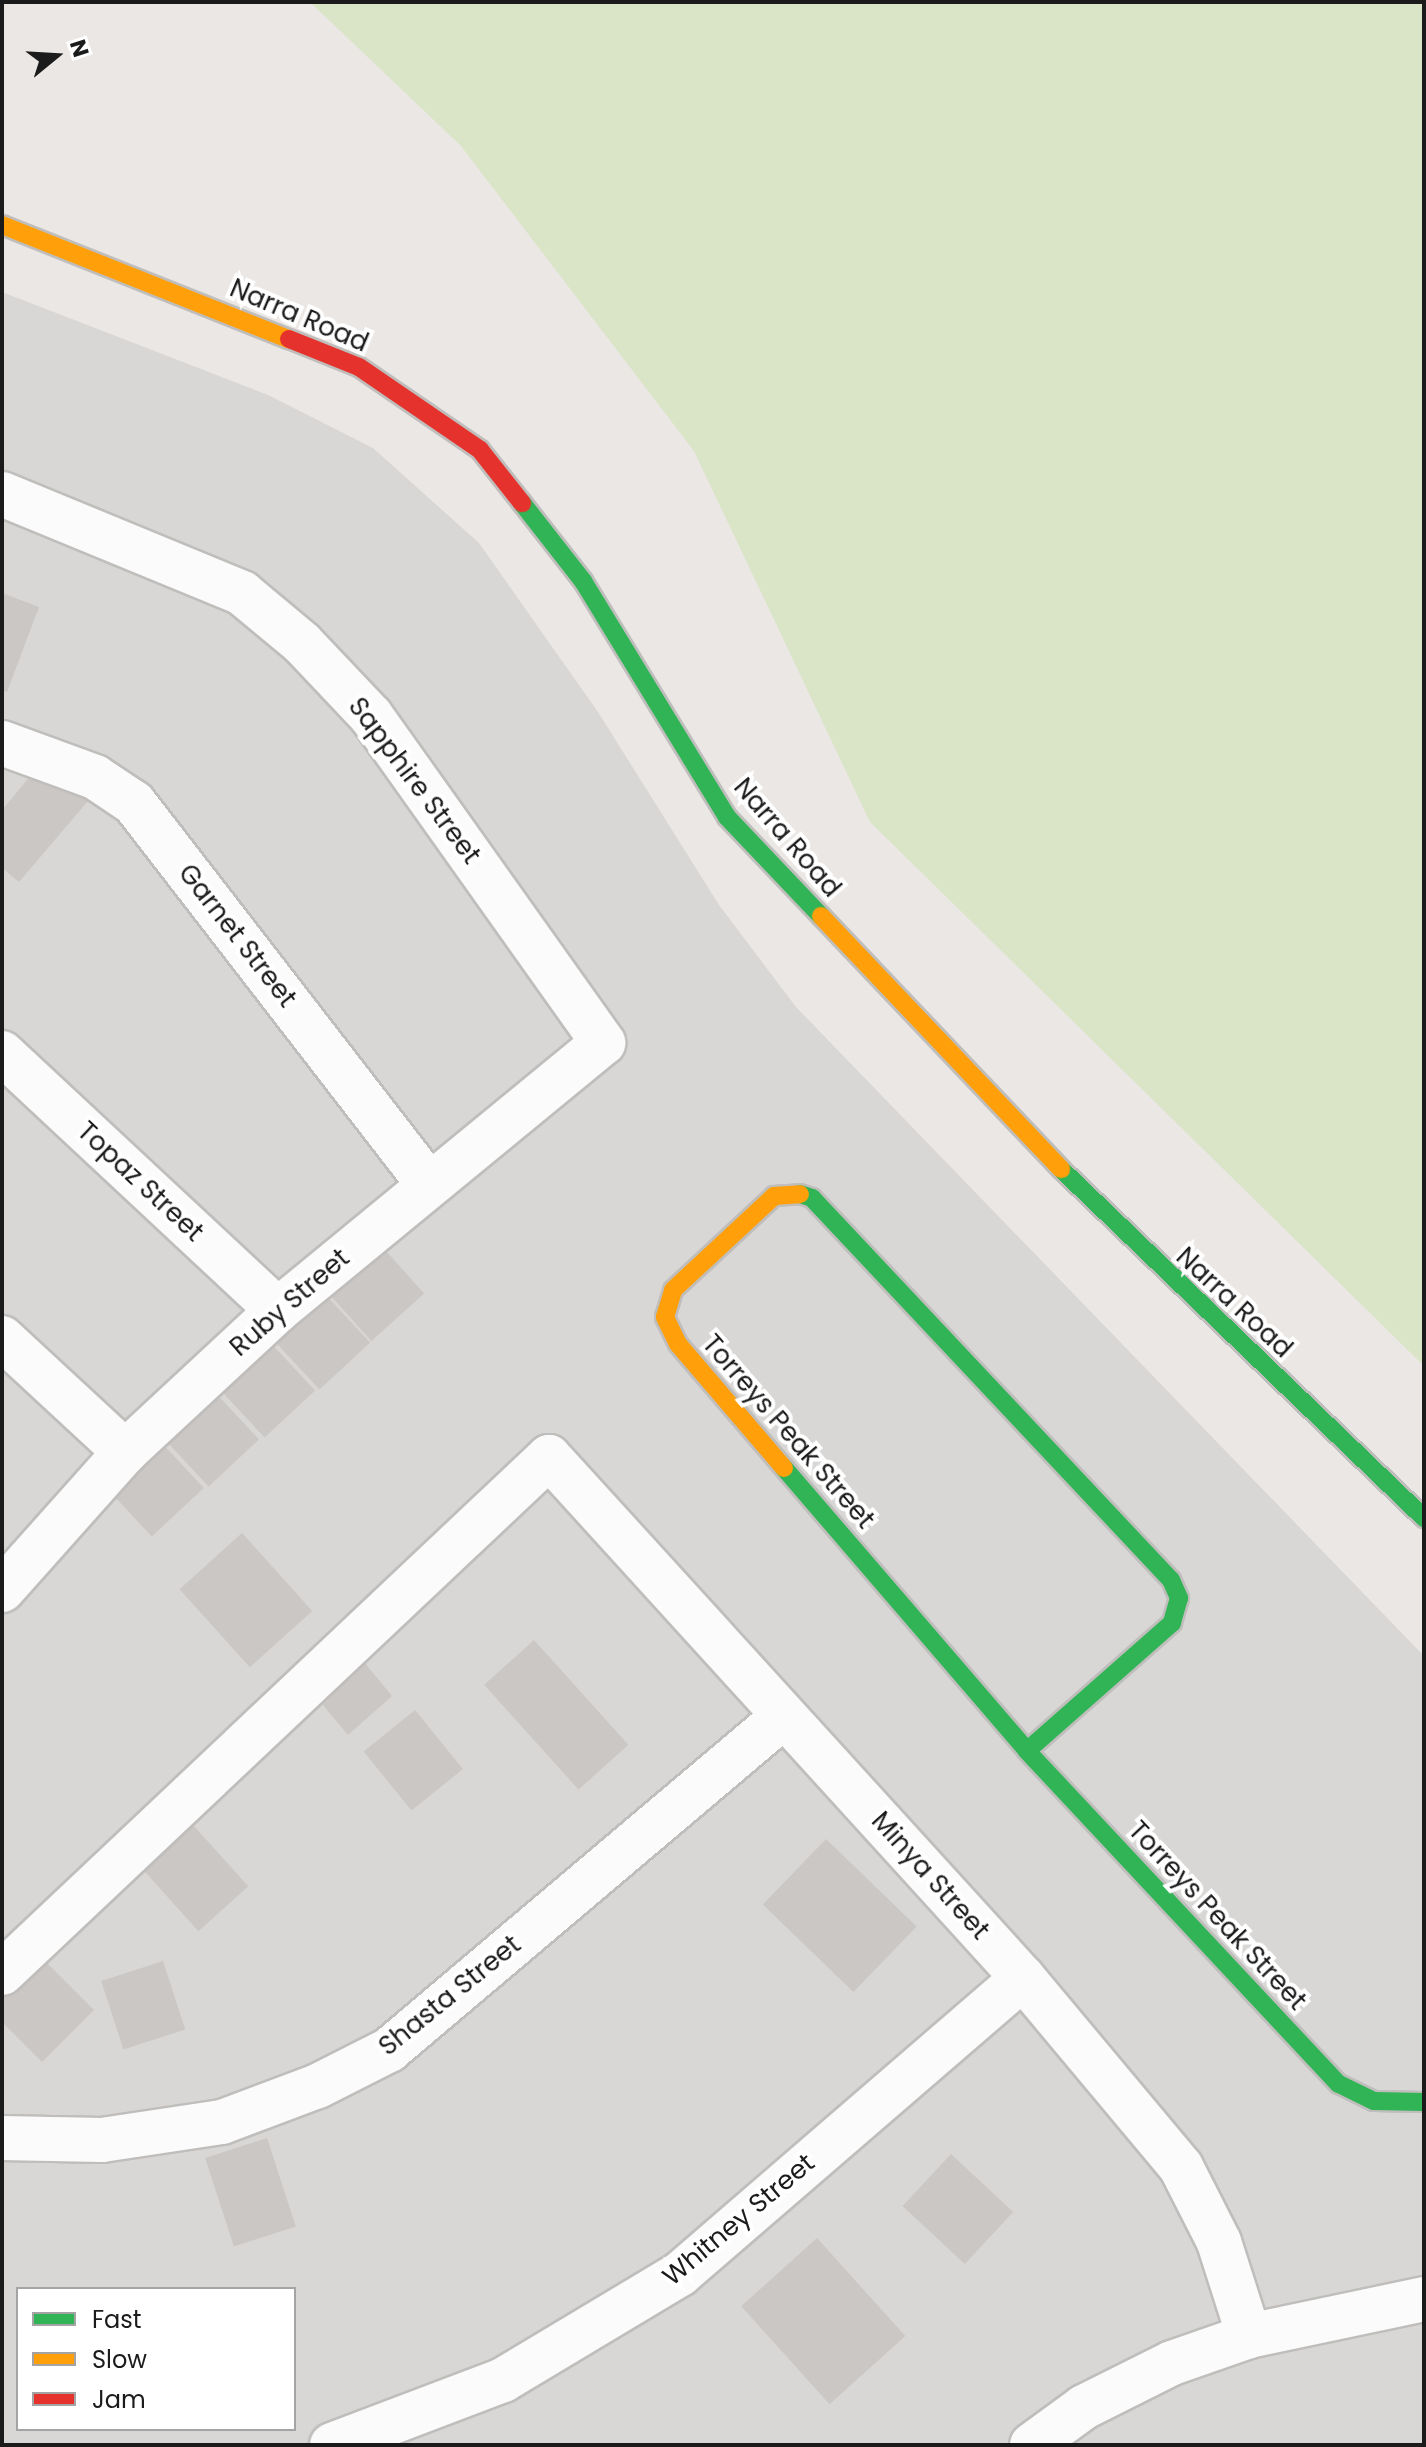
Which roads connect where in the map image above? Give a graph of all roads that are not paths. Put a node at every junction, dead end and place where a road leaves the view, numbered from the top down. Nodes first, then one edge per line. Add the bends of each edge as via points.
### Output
1 (2, 225) edge
2 (2, 494) edge
3 (2, 743) edge
4 (603, 1043) joint
5 (2, 1053) edge
6 (429, 1184) junction
7 (278, 1310) junction
8 (2, 1338) edge
9 (125, 1452) junction
10 (1424, 1518) edge
11 (2, 1590) edge
12 (784, 1716) junction
13 (1027, 1751) junction
14 (2, 1973) edge
15 (1023, 1978) junction
16 (1424, 2102) edge
17 (2, 2138) edge
18 (1424, 2299) edge
19 (1249, 2336) junction
20 (332, 2445) edge
21 (1032, 2445) edge

1 - 10 street, Narra Road via 359,367 480,450 583,581 727,817 1117,1228
2 - 4 street, Sapphire Street via 242,593 302,643 371,716
3 - 6 street, Garnet Street via 95,777 134,803
4 - 6 street, Ruby Street
5 - 7 street, Topaz Street
6 - 7 street, Ruby Street
7 - 9 street, Ruby Street
8 - 9 street
9 - 11 street, Ruby Street
12 - 14 street, Minya Street via 549,1457
12 - 15 street, Minya Street
12 - 17 street, Shasta Street via 389,2050 318,2086 222,2122 102,2140
13 - 13 street, Torreys Peak Street via 678,1344 665,1317 673,1290 774,1196 794,1192 812,1198 1171,1580 1179,1598 1172,1623
13 - 16 street, Torreys Peak Street via 1339,2084 1374,2101
15 - 19 street, Minya Street via 1181,2167 1219,2242
15 - 20 street, Whitney Street via 680,2274 503,2380
18 - 19 street
19 - 21 street via 1159,2369 1084,2407

